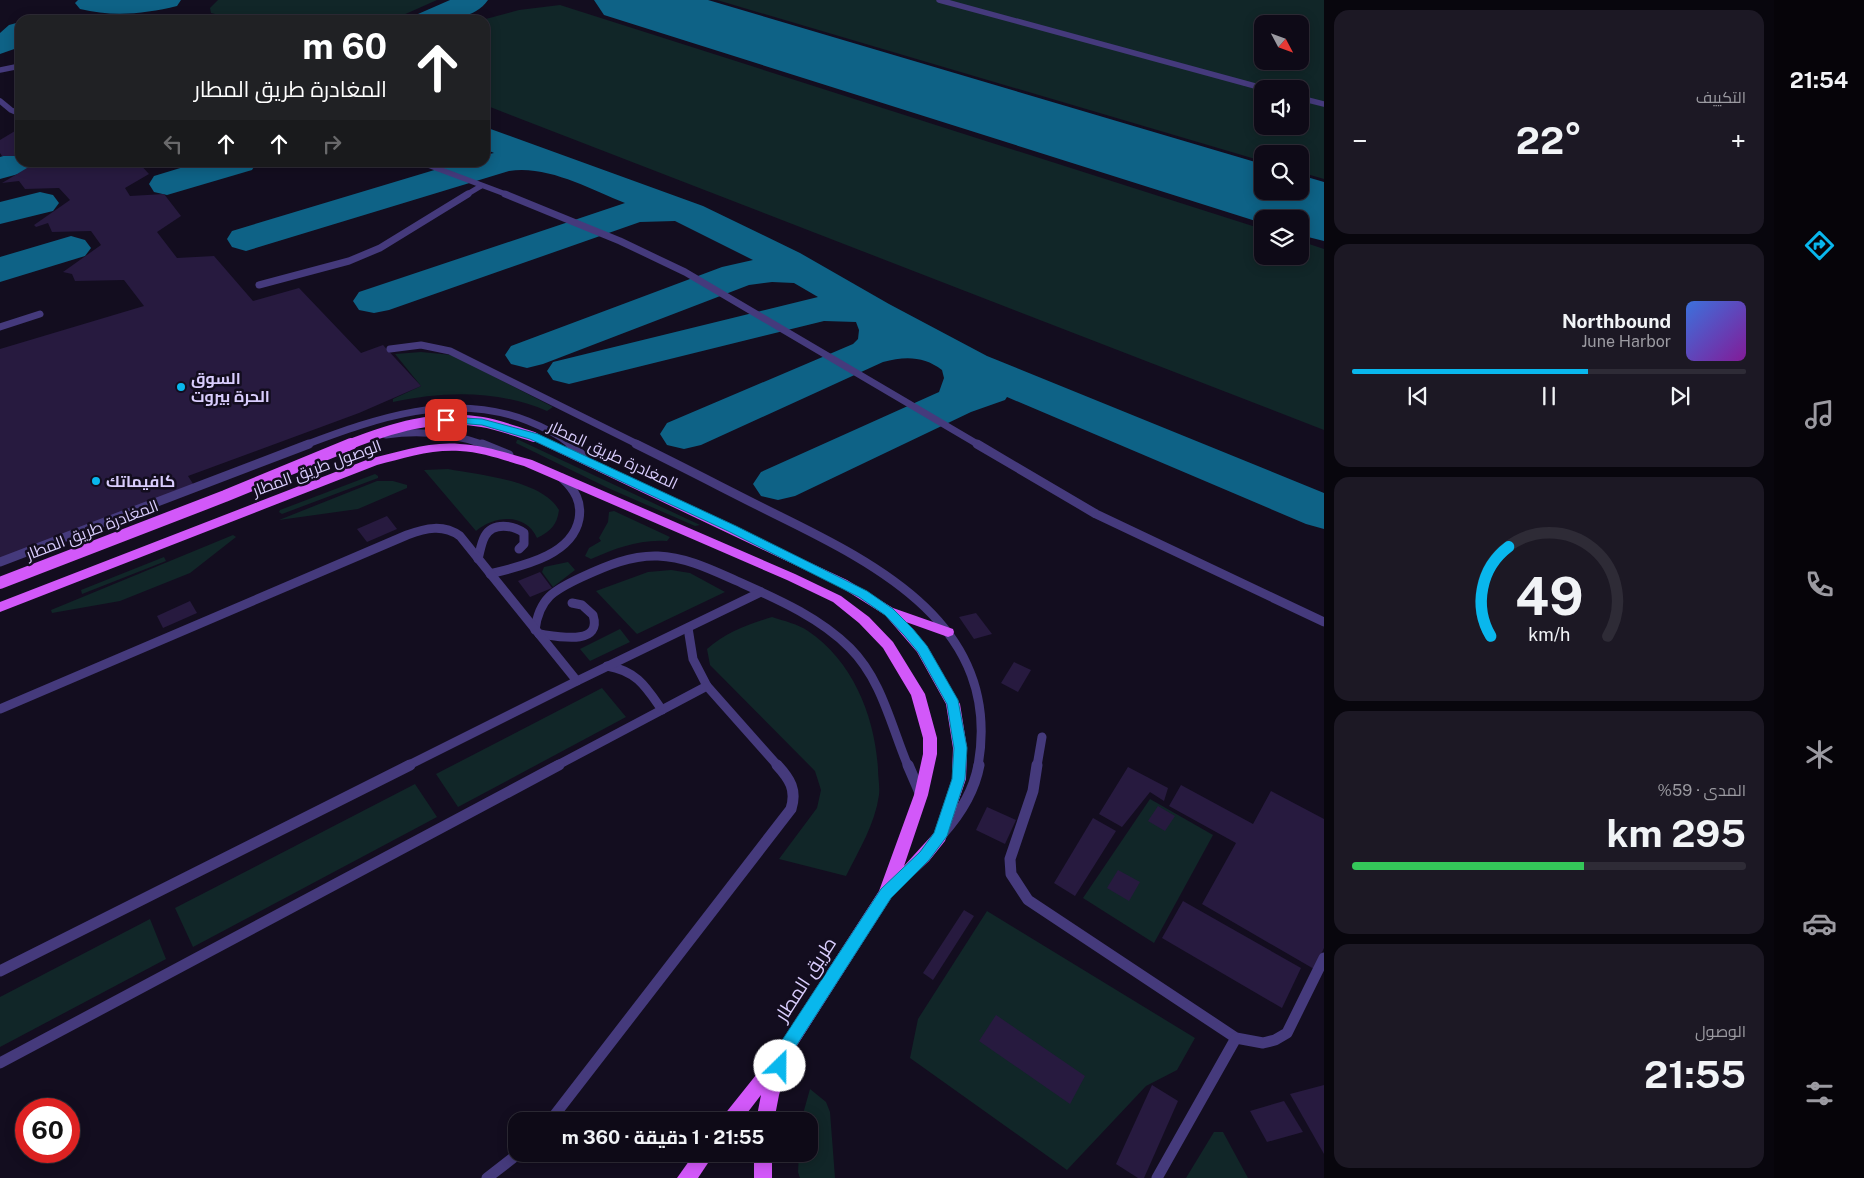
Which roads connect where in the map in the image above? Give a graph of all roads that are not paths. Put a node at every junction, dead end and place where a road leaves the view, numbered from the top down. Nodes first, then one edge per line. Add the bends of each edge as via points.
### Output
1 (939, 0) edge
2 (15, 67) edge
3 (0, 70) edge
4 (1254, 86) edge
5 (1309, 100) edge
6 (0, 101) edge
7 (1324, 104) edge
8 (15, 112) edge
9 (433, 167) edge
10 (481, 186) junction
11 (259, 285) dead end
12 (40, 314) dead end
13 (0, 327) edge
14 (390, 349) dead end
15 (536, 430) junction
16 (528, 463) junction
17 (560, 476) junction
18 (519, 549) dead end
19 (478, 559) junction
20 (0, 562) edge
21 (490, 574) junction
22 (0, 582) edge
23 (762, 592) junction
24 (572, 603) dead end
25 (0, 607) edge
26 (889, 612) junction
27 (1324, 622) edge
28 (688, 628) junction
29 (537, 632) junction
30 (948, 632) junction
31 (606, 666) junction
32 (577, 681) junction
33 (707, 686) junction
34 (0, 709) edge
35 (662, 710) junction
36 (1042, 737) dead end
37 (922, 795) junction
38 (940, 836) junction
39 (886, 894) junction
40 (1324, 958) edge
41 (0, 971) edge
42 (1236, 1038) junction
43 (784, 1051) junction
44 (0, 1063) edge
45 (557, 1112) edge
46 (737, 1112) edge
47 (767, 1112) edge
48 (508, 1162) edge
49 (699, 1162) edge
50 (763, 1162) edge
51 (487, 1178) edge
52 (686, 1178) edge
53 (763, 1178) edge
54 (1157, 1178) edge

1 - 4 lane
2 - 3 lane
5 - 7 lane
6 - 8 lane
9 - 10 lane
10 - 11 lane via 380,248 348,261
10 - 27 lane via 612,237 685,272 1088,510
12 - 13 lane
14 - 30 lane via 421,345 450,350 832,541 895,579 923,603
15 - 20 lane via 512,414 460,407 424,409 383,417
15 - 22 main road, المغادرة طريق المطار, bridge via 446,420 414,423 381,432
15 - 26 main road, المغادرة طريق المطار via 592,464 843,583
16 - 17 main road, الوصول طريق المطار
16 - 22 lane via 452,434 405,432 372,438
16 - 25 main road, الوصول طريق المطار via 487,452 449,447 373,462
17 - 21 lane via 574,490 580,508 578,526 572,535 538,560
17 - 37 main road, الوصول طريق المطار via 791,577 837,599 864,620 888,645 918,694 930,738
18 - 19 lane via 524,544 524,533 513,526 498,527 486,535
19 - 21 lane
19 - 34 lane via 455,532 440,528 424,529
21 - 29 lane
23 - 28 lane
23 - 29 lane via 700,564 668,556 636,558 605,567 552,593 536,613
23 - 37 lane via 826,628 863,663 877,684 901,750
24 - 29 lane via 593,613 594,626 589,632 574,638
26 - 30 main road
26 - 38 main road, المغادرة طريق المطار via 922,649 953,704 960,748 959,779
28 - 31 lane
28 - 33 lane via 692,658
29 - 32 lane
30 - 38 lane via 973,682 981,719 981,739 979,766 971,795 963,810
31 - 32 lane
31 - 35 lane via 624,669 637,676
32 - 41 lane
33 - 35 lane
33 - 45 lane via 787,776 794,786 795,798 791,809
35 - 44 lane
36 - 42 lane via 1033,791 1010,859 1018,888 1043,911
37 - 39 main road, الوصول طريق المطار
38 - 39 main road, المغادرة طريق المطار
39 - 43 main road, طريق المطار
40 - 42 lane via 1287,1033 1278,1040 1265,1043
42 - 54 lane
43 - 46 main road
43 - 47 main road, طريق المطار
48 - 51 lane
49 - 52 main road
50 - 53 main road

